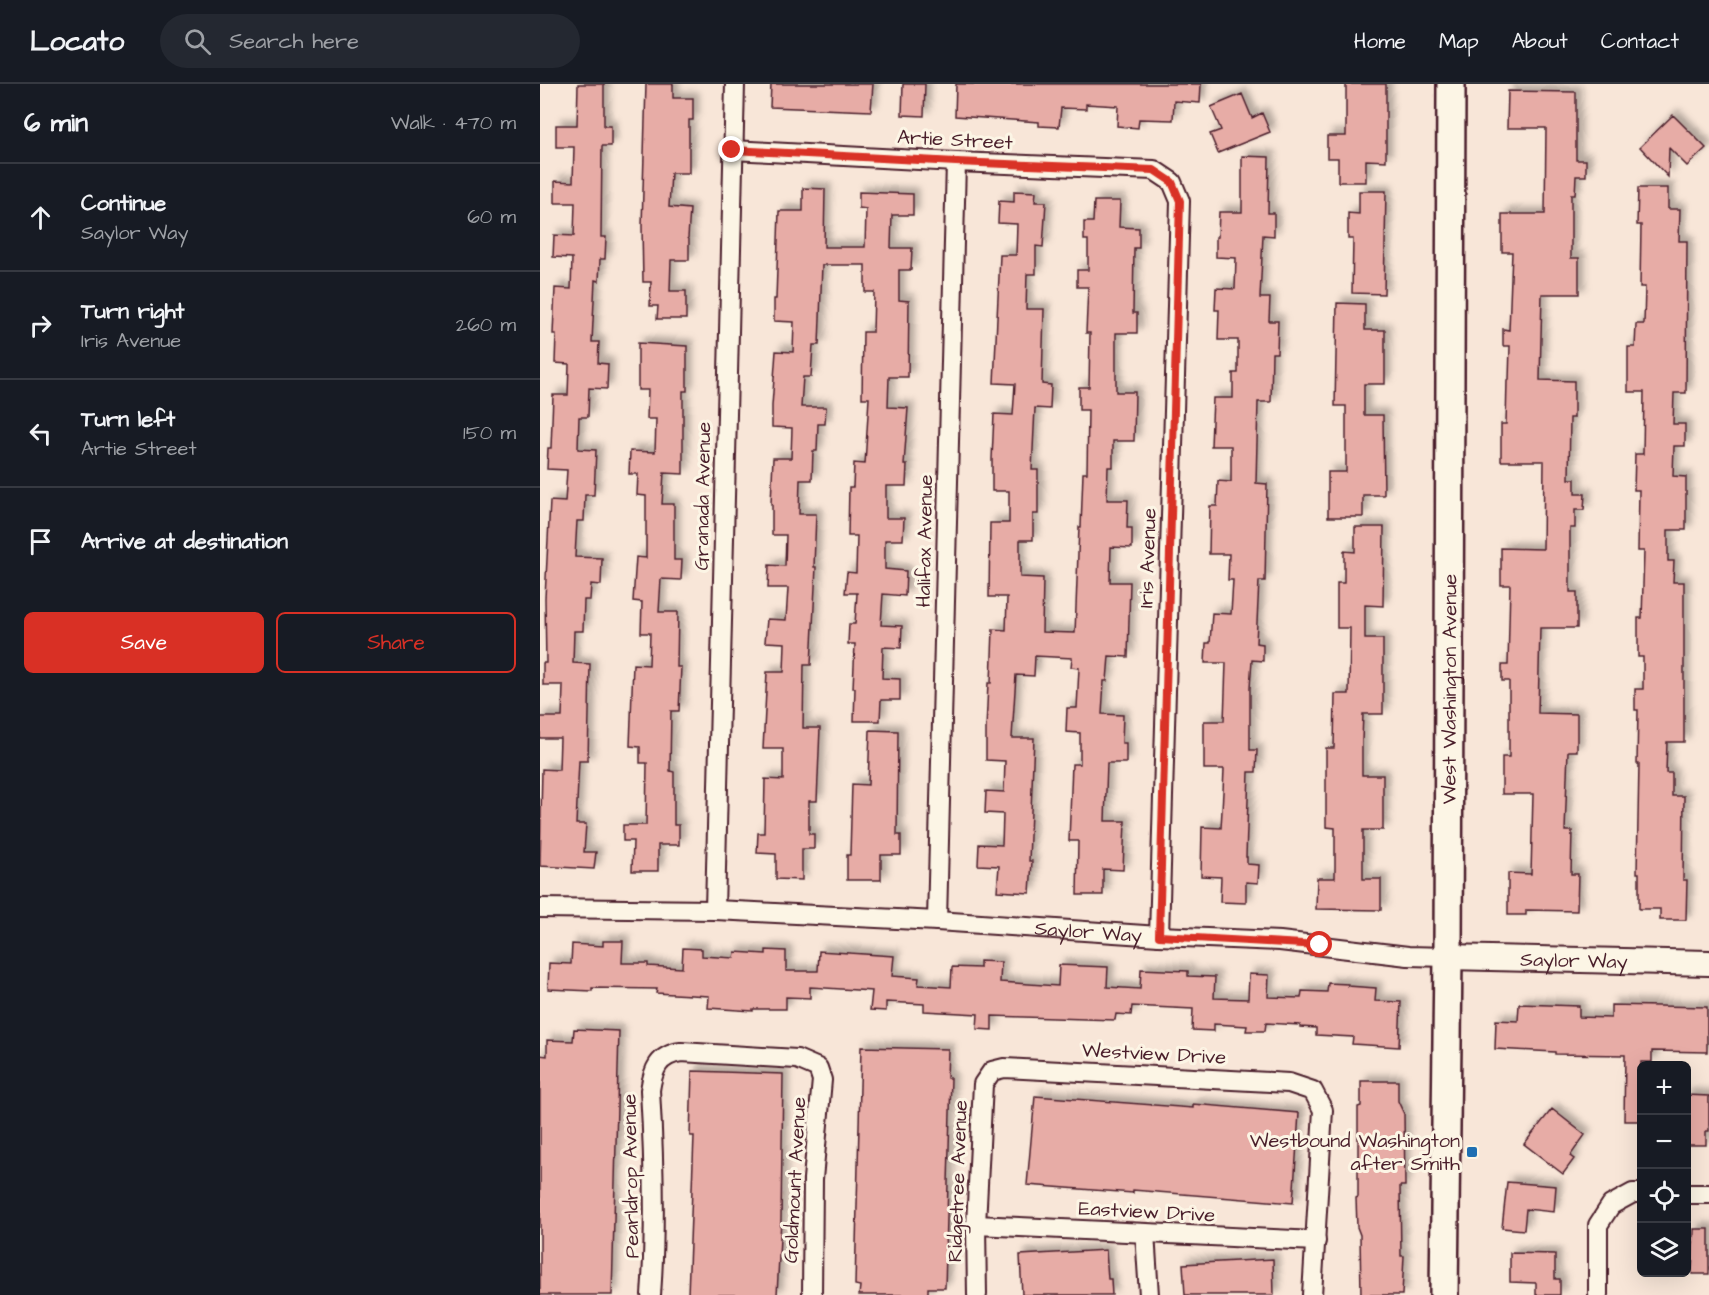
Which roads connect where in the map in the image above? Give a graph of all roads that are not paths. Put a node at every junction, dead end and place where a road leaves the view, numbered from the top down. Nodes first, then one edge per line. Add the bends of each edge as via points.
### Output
1 (735, 84) edge
2 (1451, 84) edge
3 (732, 150) junction
4 (956, 162) junction
5 (1172, 182) joint
6 (540, 909) edge
7 (716, 910) junction
8 (937, 921) junction
9 (1159, 936) junction
10 (1448, 957) junction
11 (1709, 963) edge
12 (818, 1068) joint
13 (992, 1071) joint
14 (1637, 1193) edge
15 (1691, 1194) edge
16 (1709, 1194) edge
17 (976, 1225) junction
18 (1146, 1233) junction
19 (1316, 1241) junction
20 (651, 1295) edge
21 (812, 1295) edge
22 (977, 1295) edge
23 (1149, 1295) edge
24 (1312, 1295) edge
25 (1444, 1295) edge
26 (1598, 1295) edge

1 - 3 street, Granada Avenue
2 - 10 main road, West Washington Avenue
3 - 4 street, Artie Street
3 - 7 street, Granada Avenue
4 - 5 street, Artie Street via 1154,170
4 - 8 street, Halifax Avenue
5 - 9 street, Iris Avenue via 1180,201
6 - 7 street, Saylor Way
7 - 8 street, Saylor Way
8 - 9 street, Saylor Way
9 - 10 street, Saylor Way
10 - 11 street, Saylor Way
10 - 25 main road, West Washington Avenue
12 - 20 street, Pearldrop Avenue via 797,1059 681,1052 662,1059 650,1090 654,1197
12 - 21 street, Goldmount Avenue via 822,1080 813,1179
13 - 17 street, Ridgetree Avenue via 983,1084
13 - 19 street, Westview Drive via 1005,1068 1289,1083 1313,1091 1323,1110
14 - 26 street via 1611,1205 1598,1225
15 - 16 street
17 - 18 street, Eastview Drive
17 - 22 street, Ridgetree Avenue
18 - 19 street, Eastview Drive
18 - 23 street
19 - 24 street

